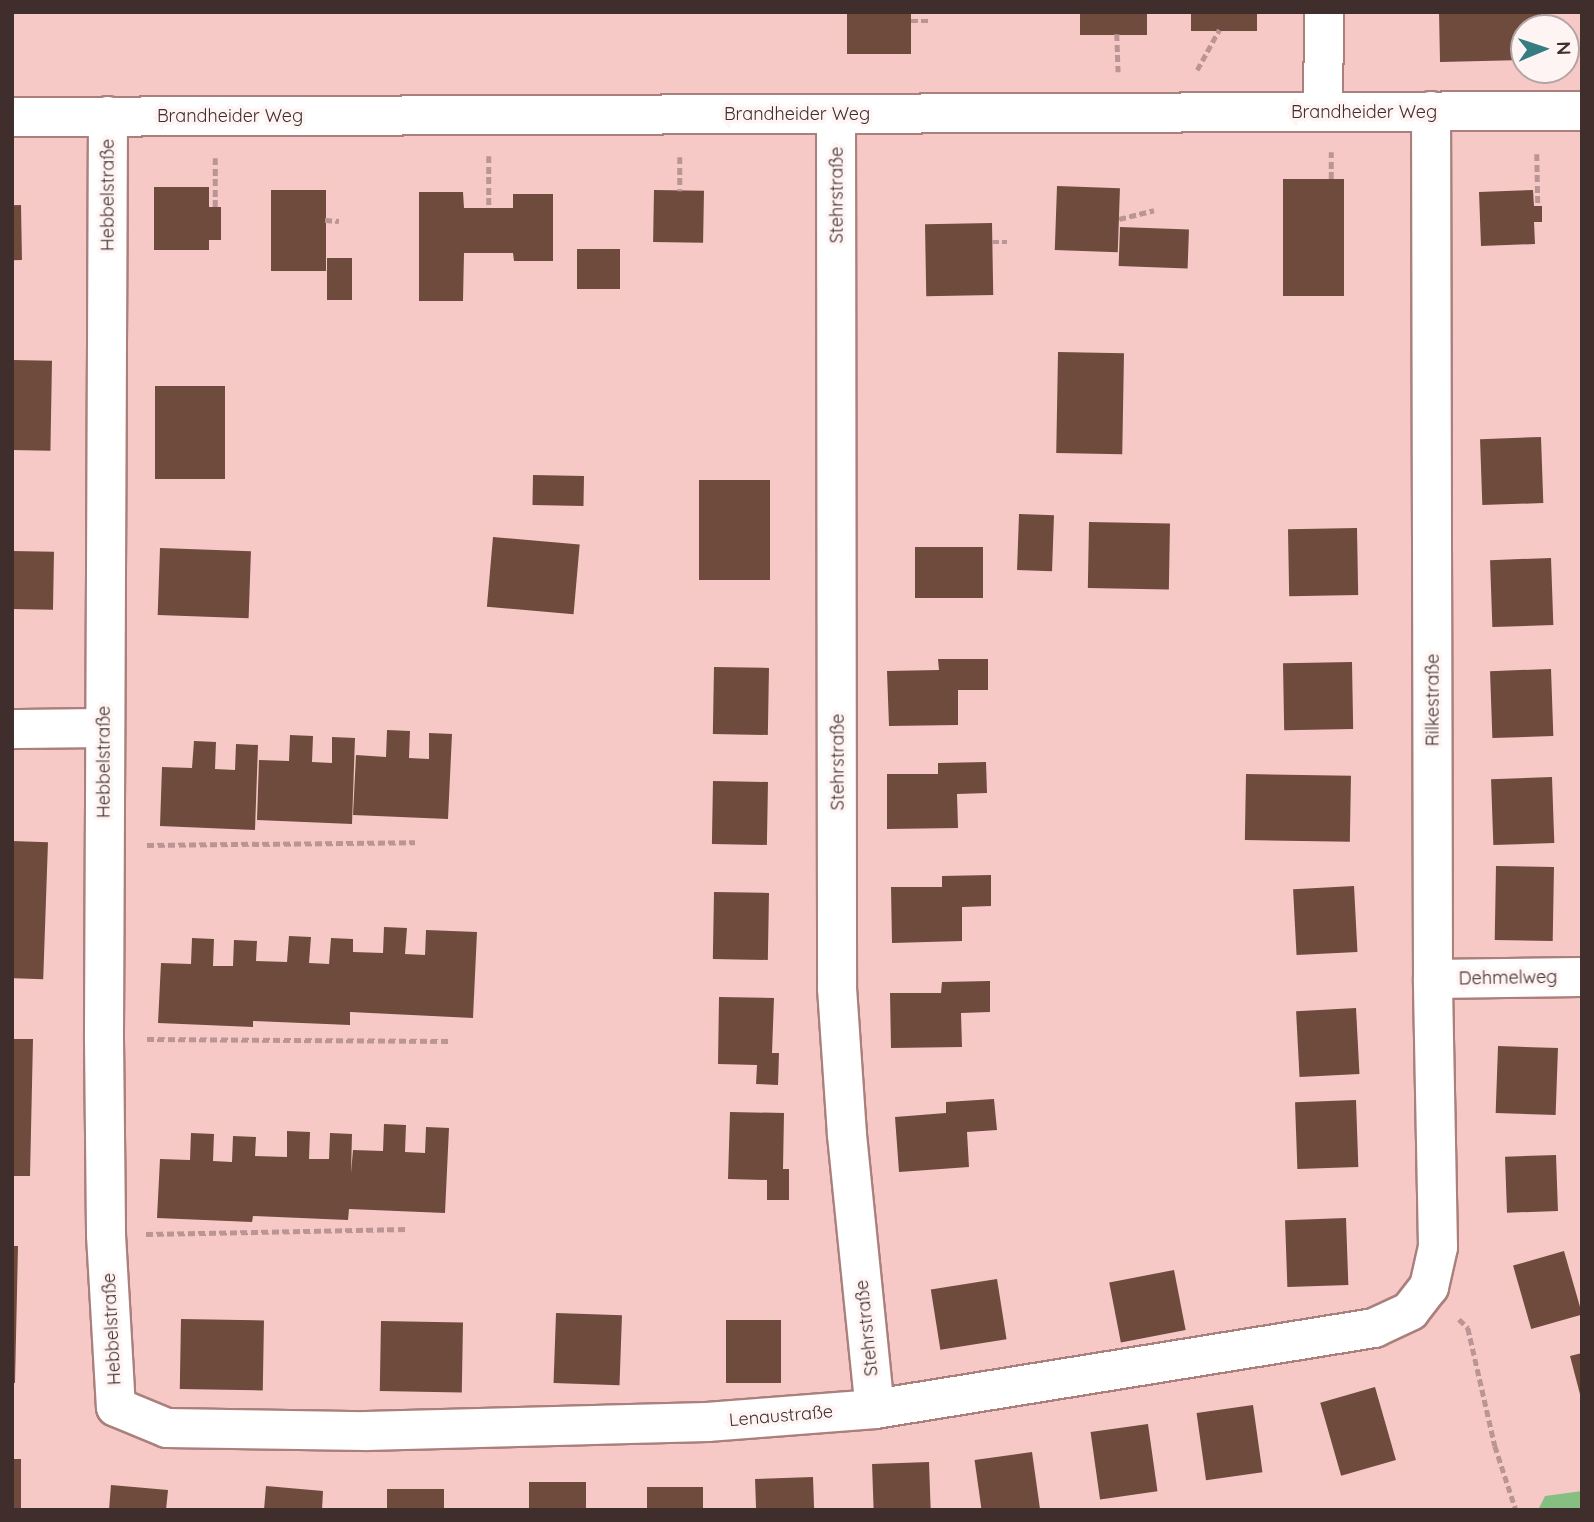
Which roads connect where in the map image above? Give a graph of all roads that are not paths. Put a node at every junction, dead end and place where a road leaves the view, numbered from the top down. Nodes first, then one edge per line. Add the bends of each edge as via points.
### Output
1 (1324, 12) edge
2 (1431, 111) junction
3 (1582, 111) edge
4 (1323, 112) junction
5 (836, 114) junction
6 (108, 116) junction
7 (12, 117) edge
8 (104, 728) junction
9 (12, 729) edge
10 (1582, 977) edge
11 (1433, 979) junction
12 (1429, 1287) joint
13 (116, 1407) joint
14 (875, 1409) junction

1 - 4 street
2 - 3 street, Brandheider Weg
2 - 4 street, Brandheider Weg
2 - 11 street, Rilkestraße
4 - 5 street, Brandheider Weg
5 - 6 street, Brandheider Weg
5 - 14 street, Stehrstraße via 837,988
6 - 7 street, Brandheider Weg
6 - 8 street, Hebbelstraße
8 - 9 street
8 - 13 street, Hebbelstraße via 106,1234
10 - 11 street, Dehmelweg
11 - 12 street, Rilkestraße via 1438,1247
12 - 14 street, Lenaustraße via 1410,1311 1374,1328
13 - 14 street, Lenaustraße via 167,1428 366,1431 707,1422

